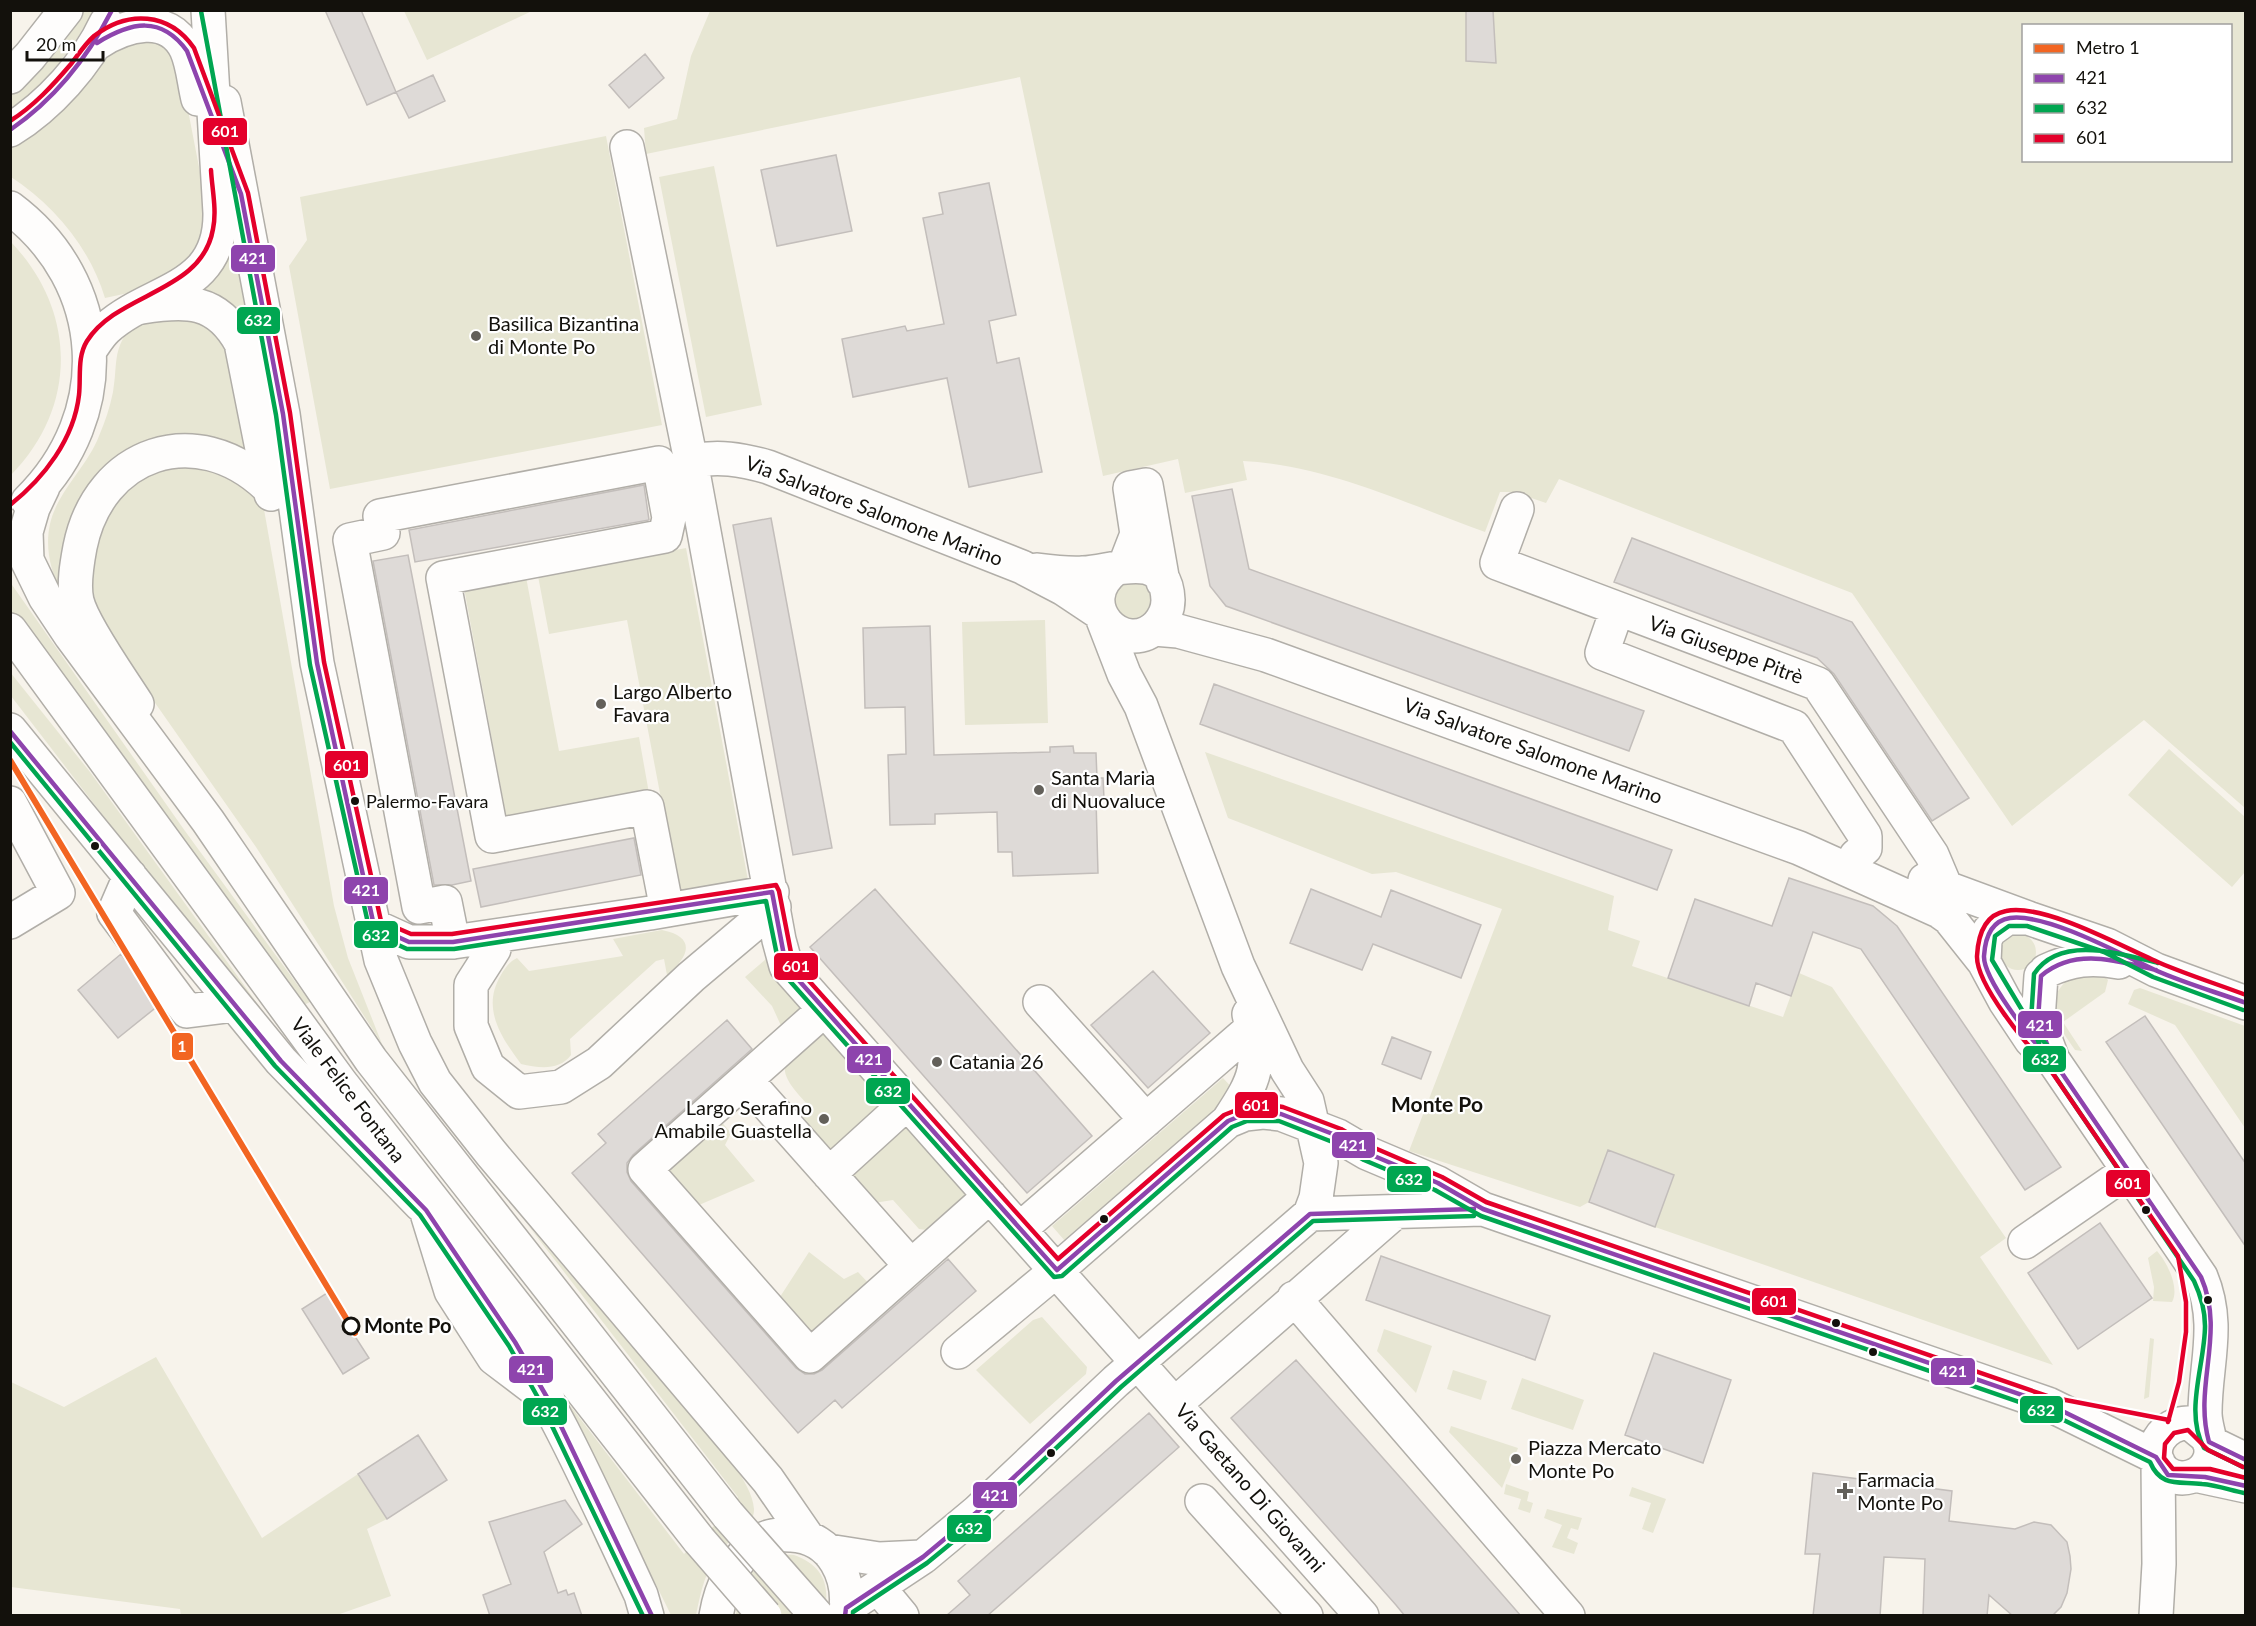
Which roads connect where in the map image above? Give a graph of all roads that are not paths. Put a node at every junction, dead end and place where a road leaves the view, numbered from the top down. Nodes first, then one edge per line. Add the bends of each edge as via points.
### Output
1 (66, 10) edge
2 (112, 10) edge
3 (209, 15) edge
4 (97, 43) junction
5 (189, 58) junction
6 (10, 77) edge
7 (216, 128) junction
8 (10, 130) edge
9 (627, 147) dead end
10 (231, 204) junction
11 (10, 208) edge
12 (142, 307) junction
13 (90, 350) junction
14 (691, 461) junction
15 (43, 486) junction
16 (267, 486) junction
17 (1517, 509) dead end
18 (10, 515) edge
19 (1022, 567) junction
20 (1120, 567) junction
21 (1165, 586) junction
22 (1617, 610) junction
23 (1101, 615) junction
24 (1666, 628) junction
25 (10, 630) edge
26 (1151, 630) junction
27 (1266, 655) junction
28 (317, 663) junction
29 (1649, 671) junction
30 (1818, 684) junction
31 (1141, 706) junction
32 (1794, 727) junction
33 (10, 730) edge
34 (1864, 754) junction
35 (45, 772) junction
36 (1828, 778) junction
37 (11, 804) edge
38 (208, 821) junction
39 (1799, 848) junction
40 (1856, 856) junction
41 (130, 876) junction
42 (1946, 888) junction
43 (773, 900) junction
44 (667, 910) junction
45 (2032, 921) junction
46 (10, 922) edge
47 (374, 926) junction
48 (453, 942) junction
49 (494, 949) dead end
50 (1238, 966) junction
51 (1988, 968) junction
52 (2156, 970) junction
53 (2043, 973) junction
54 (1040, 1002) dead end
55 (2246, 1003) edge
56 (235, 1005) junction
57 (824, 1010) junction
58 (1252, 1028) junction
59 (2053, 1060) junction
60 (746, 1080) junction
61 (907, 1103) junction
62 (358, 1105) junction
63 (1146, 1120) junction
64 (1228, 1121) junction
65 (1313, 1127) junction
66 (2128, 1171) junction
67 (829, 1174) junction
68 (990, 1196) junction
69 (1483, 1209) junction
70 (426, 1210) junction
71 (1395, 1212) junction
72 (1310, 1214) junction
73 (1020, 1229) junction
74 (2025, 1242) dead end
75 (2185, 1254) junction
76 (911, 1266) junction
77 (1057, 1270) junction
78 (509, 1296) junction
79 (1294, 1298) junction
80 (958, 1352) dead end
81 (1138, 1361) junction
82 (1175, 1404) junction
83 (2048, 1404) junction
84 (2172, 1426) junction
85 (2208, 1439) junction
86 (2157, 1460) junction
87 (2246, 1460) edge
88 (2194, 1476) junction
89 (768, 1480) junction
90 (2246, 1486) edge
91 (1202, 1501) dead end
92 (772, 1536) junction
93 (818, 1544) junction
94 (923, 1557) junction
95 (2159, 1564) junction
96 (878, 1587) junction
97 (647, 1609) edge
98 (836, 1613) edge
99 (716, 1616) edge
100 (765, 1616) edge
101 (902, 1616) edge
102 (1306, 1616) edge
103 (1362, 1616) edge
104 (1568, 1616) edge
105 (2156, 1616) edge

1 - 6 street
2 - 4 street
3 - 7 street
3 - 10 street
4 - 5 street via 124,29 150,24 165,28 178,38
4 - 8 street via 59,88
5 - 7 street
5 - 10 street
7 - 10 street
9 - 14 street, Via Gaetano Di Giovanni
10 - 12 street via 218,241 199,272
10 - 28 street via 283,414
11 - 13 street via 45,239 68,274 81,303
12 - 13 street via 106,329
12 - 16 street via 192,303 218,314 237,335
13 - 15 street via 86,402 79,425 70,447
14 - 19 street, Via Salvatore Salomone Marino via 738,458 768,467
14 - 43 street, Via Gaetano Di Giovanni
15 - 18 street
15 - 38 street via 26,532 27,560 34,578 71,636
16 - 28 street
16 - 38 street via 243,467 218,455 186,450 158,454 135,463 103,492 83,532 78,556 77,602
17 - 22 street, Via Giuseppe Pitrè via 1497,563
19 - 20 street via 1074,573
19 - 23 street via 1065,589
20 - 21 street via 1151,569
20 - 21 street via 1137,534 1130,488 1146,485
20 - 23 street via 1101,584
21 - 26 street via 1168,607
21 - 27 street via 1192,617
22 - 24 street, Via Giuseppe Pitrè
22 - 29 street via 1602,653
23 - 26 street via 1108,626 1128,635
23 - 31 street
24 - 29 street
24 - 30 street, Via Giuseppe Pitrè
25 - 62 street, Viale Felice Fontana
26 - 27 street via 1178,631
26 - 31 street via 1140,645 1135,664
27 - 39 street, Via Salvatore Salomone Marino
28 - 47 street
29 - 32 street
30 - 32 street
30 - 34 street, Via Giuseppe Pitrè
31 - 50 street
32 - 36 street
33 - 35 street
34 - 36 street
34 - 42 street, Via Giuseppe Pitrè via 1932,855
35 - 37 street
35 - 41 street
36 - 40 street via 1865,836 1865,848
37 - 46 street via 58,893
38 - 98 street, bridge via 371,1060 728,1515
39 - 40 street
39 - 51 street via 1939,911 1949,918
40 - 42 street
41 - 56 street
41 - 56 street via 114,913 187,1011
42 - 45 street
43 - 44 street
43 - 49 street via 599,1064 561,1087 519,1092 488,1068 471,1026 471,985
43 - 57 street, Via Gaetano Di Giovanni via 786,966
44 - 48 street
44 - 48 street via 647,807 492,836 443,578 665,536 669,518 659,463 380,516 383,533 350,540 419,907 445,902
45 - 51 street via 2007,918 1997,923 1984,940
45 - 52 street via 2107,945
45 - 53 street via 2043,929 2051,945 2050,963
47 - 48 street via 409,942
47 - 89 street via 381,960 435,1082
50 - 58 street
50 - 65 street via 1287,1070 1307,1101
51 - 53 street via 2011,985 2022,986
51 - 59 street via 2031,1040
52 - 53 street via 2086,958 2071,960
52 - 55 street
53 - 59 street via 2038,1020
54 - 63 street
56 - 70 street via 282,1061
57 - 60 street
57 - 61 street, Via Gaetano Di Giovanni
58 - 63 street
58 - 64 street via 1256,1063 1253,1080
59 - 66 street
60 - 67 street
60 - 76 street via 645,1169 810,1356
61 - 67 street
61 - 68 street, Via Gaetano Di Giovanni
62 - 70 street
62 - 78 street, Viale Felice Fontana
63 - 73 street
64 - 65 street via 1263,1112 1281,1114
64 - 77 street
65 - 69 street via 1438,1183
65 - 72 street via 1321,1163
66 - 74 street
66 - 75 street
67 - 76 street
68 - 73 street, Via Gaetano Di Giovanni
68 - 76 street
69 - 71 street
69 - 83 street
70 - 78 street
70 - 97 street via 515,1342 548,1399
71 - 72 street
71 - 79 street
72 - 81 street
73 - 77 street, Via Gaetano Di Giovanni
75 - 84 street via 2193,1300 2193,1333 2186,1383
75 - 85 street via 2201,1277 2212,1312 2205,1414
77 - 80 street
77 - 81 street, Via Gaetano Di Giovanni
78 - 100 street, Viale Felice Fontana, bridge via 699,1540
79 - 82 street
79 - 104 street
81 - 82 street, Via Gaetano Di Giovanni
81 - 94 street via 977,1512
82 - 103 street, Via Gaetano Di Giovanni
83 - 84 street
83 - 86 street
84 - 85 street via 2190,1424
84 - 86 street via 2158,1440
85 - 87 street
85 - 88 street via 2210,1459
86 - 88 street via 2171,1476
86 - 95 street
88 - 90 street
88 - 95 street
89 - 92 street via 774,1514
89 - 93 street
91 - 102 street
92 - 93 street via 796,1535
92 - 99 street via 751,1548 734,1567 722,1590
93 - 94 street via 879,1559
93 - 98 street via 845,1577
94 - 96 street
95 - 105 street
96 - 98 street
96 - 101 street

